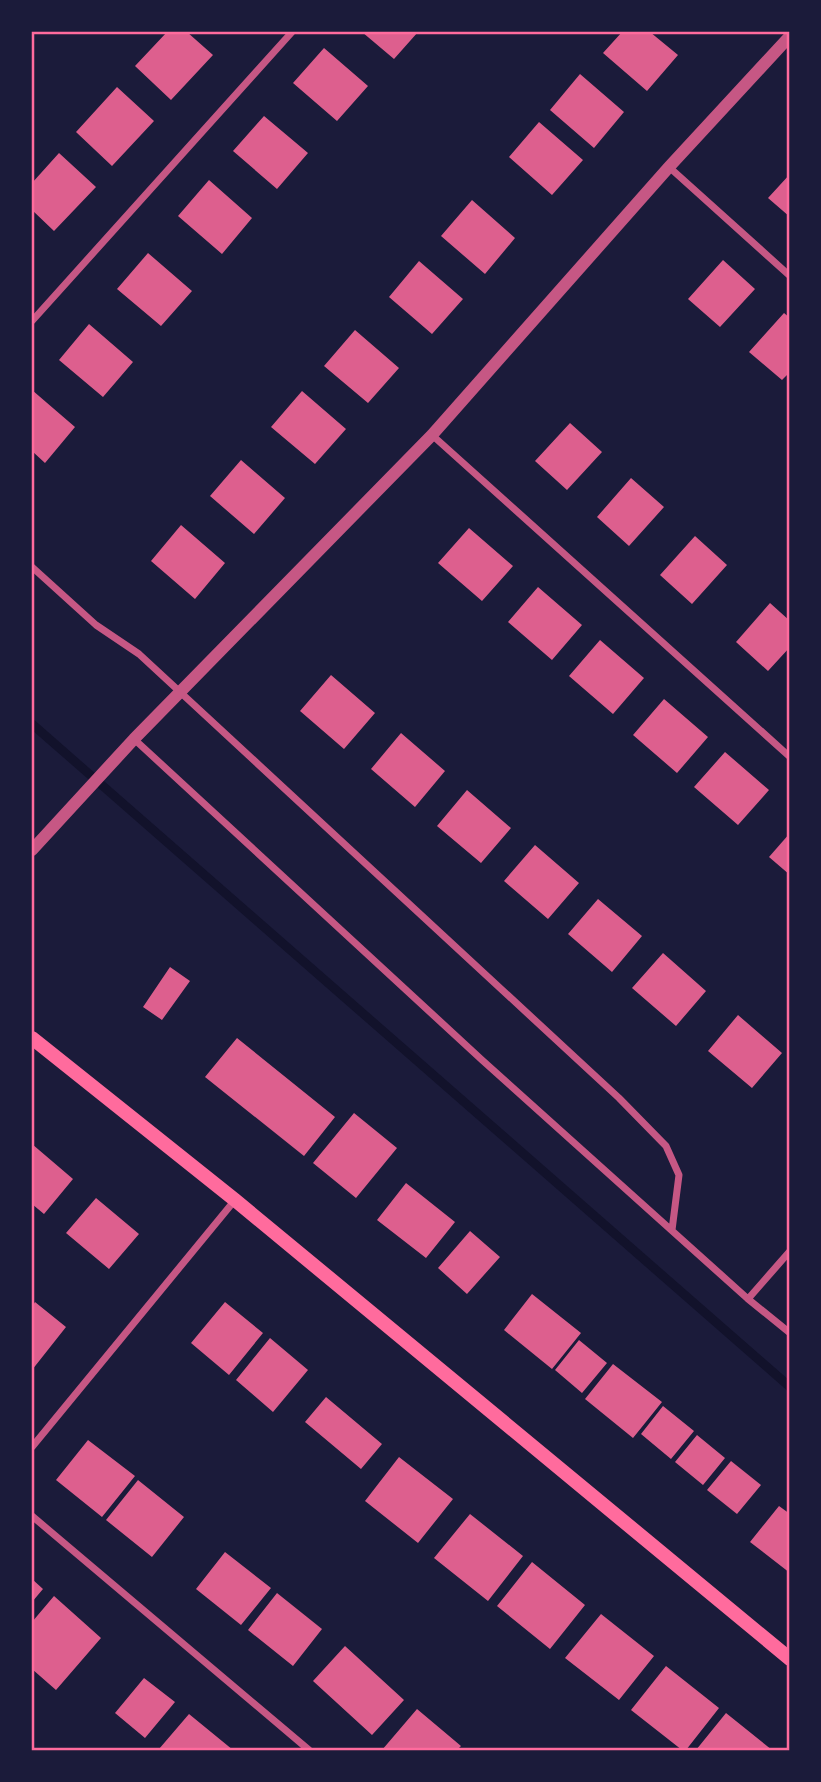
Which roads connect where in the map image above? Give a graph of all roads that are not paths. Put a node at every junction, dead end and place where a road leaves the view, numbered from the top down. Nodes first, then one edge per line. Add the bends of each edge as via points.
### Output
1 (292, 32) edge
2 (789, 36) edge
3 (668, 167) junction
4 (789, 276) edge
5 (32, 321) edge
6 (432, 435) junction
7 (32, 567) edge
8 (180, 692) junction
9 (134, 739) junction
10 (789, 757) edge
11 (32, 850) edge
12 (32, 1038) edge
13 (235, 1200) junction
14 (672, 1230) junction
15 (789, 1251) edge
16 (748, 1299) junction
17 (789, 1333) edge
18 (32, 1447) edge
19 (32, 1516) edge
20 (789, 1659) edge
21 (309, 1751) edge

1 - 5 street
2 - 3 street
3 - 4 street
3 - 6 street
6 - 8 street
6 - 10 street
7 - 8 street
8 - 9 street
8 - 14 street via 666,1146 679,1175
9 - 11 street
9 - 14 street
12 - 13 main road
13 - 18 street
13 - 20 main road
14 - 16 street
15 - 16 street
16 - 17 street
19 - 21 street

